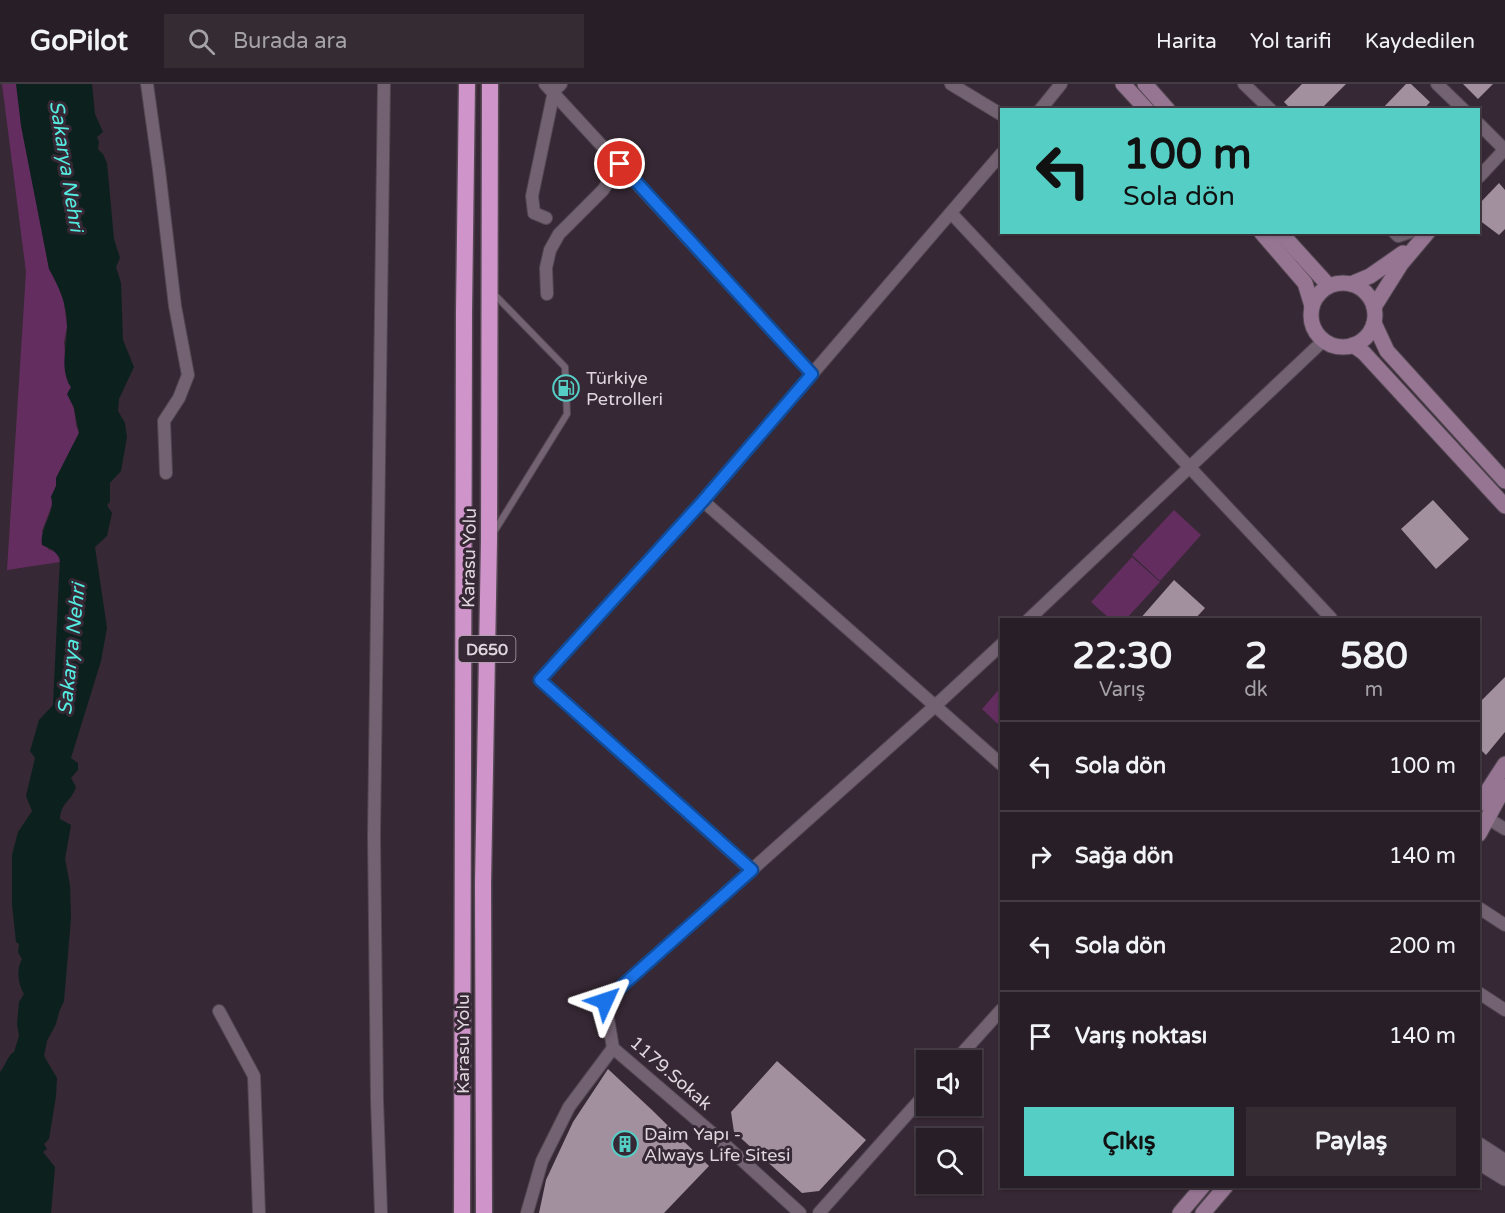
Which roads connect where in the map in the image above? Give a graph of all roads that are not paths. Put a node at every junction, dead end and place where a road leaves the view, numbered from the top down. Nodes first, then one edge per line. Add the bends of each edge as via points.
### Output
1 (147, 84) edge
2 (384, 84) edge
3 (466, 84) edge
4 (490, 84) edge
5 (951, 84) edge
6 (1061, 84) edge
7 (1123, 84) edge
8 (1244, 84) edge
9 (1437, 84) edge
10 (553, 86) edge
11 (1151, 86) edge
12 (1042, 108) edge
13 (1144, 108) edge
14 (1167, 108) edge
15 (1269, 108) edge
16 (1462, 108) edge
17 (1000, 114) edge
18 (1480, 125) edge
19 (1505, 149) edge
20 (1000, 155) edge
21 (620, 164) junction
22 (1480, 176) edge
23 (951, 213) junction
24 (546, 218) dead end
25 (1263, 234) edge
26 (1282, 234) edge
27 (1425, 234) edge
28 (1425, 234) edge
29 (1351, 284) junction
30 (1329, 286) junction
31 (489, 290) junction
32 (547, 294) dead end
33 (1312, 306) junction
34 (1374, 315) junction
35 (1323, 341) junction
36 (1353, 345) junction
37 (812, 374) junction
38 (1189, 468) junction
39 (166, 473) dead end
40 (1505, 481) edge
41 (703, 501) junction
42 (1505, 506) edge
43 (489, 540) junction
44 (1030, 618) edge
45 (1331, 618) edge
46 (1000, 646) edge
47 (935, 706) junction
48 (1000, 763) edge
49 (1505, 765) edge
50 (1505, 786) edge
51 (1480, 802) edge
52 (1487, 819) junction
53 (1505, 829) edge
54 (1480, 832) edge
55 (752, 870) junction
56 (1480, 909) edge
57 (1505, 925) edge
58 (1480, 994) edge
59 (1505, 1010) edge
60 (219, 1011) dead end
61 (1000, 1011) edge
62 (613, 1048) junction
63 (965, 1050) edge
64 (916, 1104) edge
65 (1480, 1146) edge
66 (1505, 1161) edge
67 (1480, 1163) edge
68 (1505, 1178) edge
69 (1201, 1188) edge
70 (1224, 1188) edge
71 (259, 1213) edge
72 (381, 1213) edge
73 (462, 1213) edge
74 (484, 1213) edge
75 (527, 1213) edge
76 (800, 1213) edge
77 (819, 1213) edge
78 (1180, 1213) edge
79 (1203, 1213) edge

1 - 39 street via 175,306 188,375 164,421
2 - 72 street via 374,836
3 - 73 highway
4 - 31 highway, Karasu Yolu / D650
5 - 17 street
6 - 12 street
7 - 13 main road
8 - 15 street
9 - 16 street
10 - 21 street
10 - 24 street via 532,195 534,213
11 - 14 main road
18 - 19 street
19 - 22 street
20 - 23 street
21 - 32 street via 603,190 559,234 550,250
21 - 37 street
23 - 37 street
23 - 38 street
25 - 33 main road via 1305,283
26 - 30 main road
27 - 29 main road via 1396,259
28 - 34 main road via 1401,264
29 - 30 main road
29 - 34 main road via 1365,291
30 - 33 main road
31 - 43 highway, Karasu Yolu / D650
31 - 43 lane via 566,367 567,414
33 - 35 main road via 1311,320
34 - 36 main road via 1366,337
34 - 40 main road via 1387,351
35 - 36 main road via 1339,347
35 - 38 street
36 - 42 main road
37 - 41 street
38 - 44 street
38 - 45 street
41 - 47 street
41 - 55 street via 540,680
43 - 74 highway, Karasu Yolu / D650 via 483,884
46 - 47 street
47 - 48 street
47 - 55 street
49 - 51 main road
50 - 52 main road
52 - 53 street
52 - 54 main road
55 - 62 street via 605,1001
56 - 57 street
58 - 59 street
60 - 71 street via 254,1076
61 - 63 street
62 - 75 street, 1179.Sokak via 569,1107 542,1161
62 - 76 street, 1179.Sokak
64 - 77 street
65 - 66 street
67 - 68 street
69 - 78 main road
70 - 79 main road

